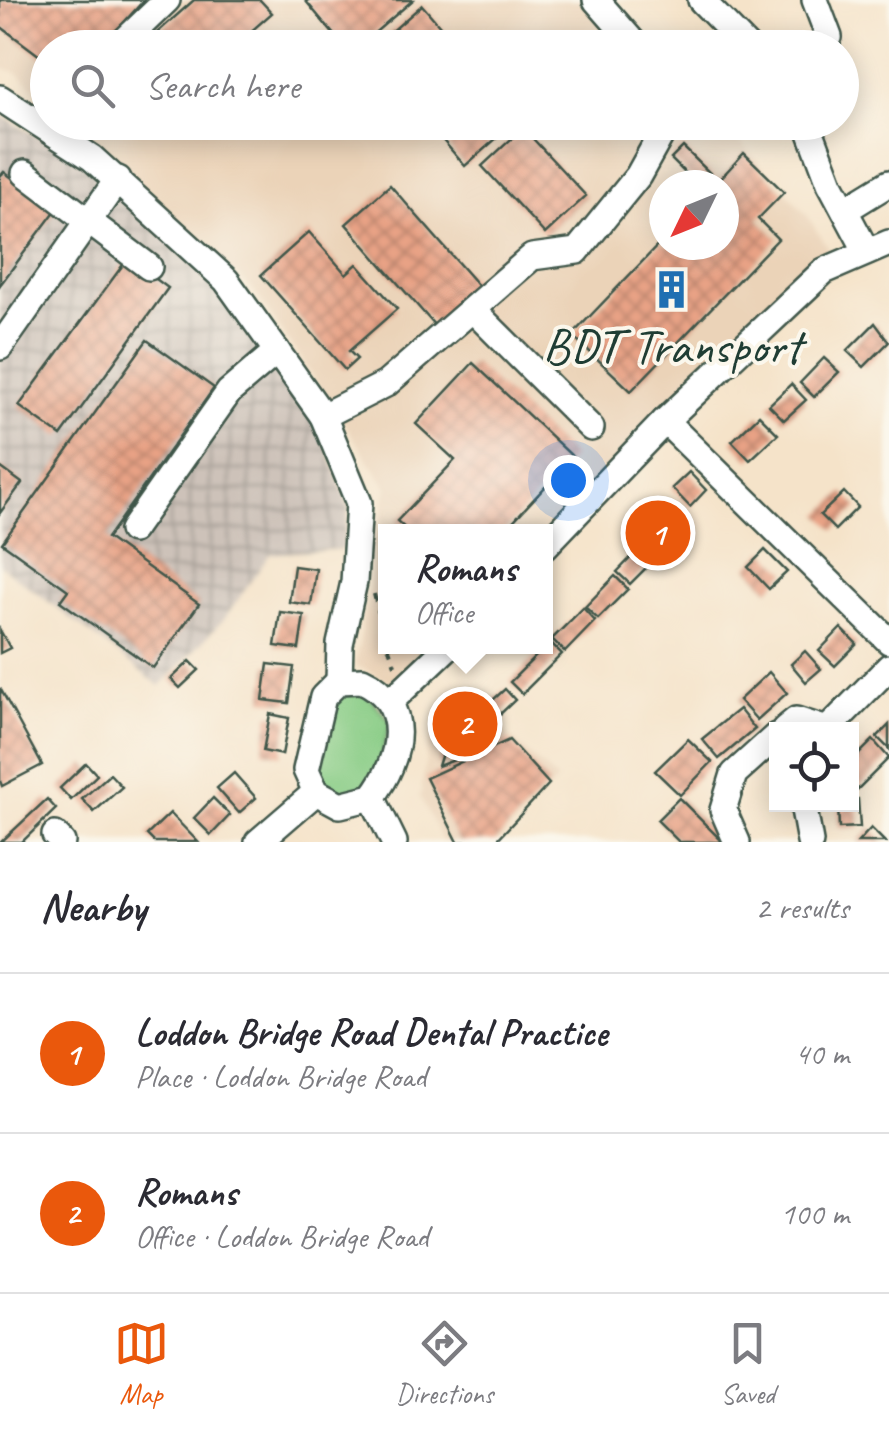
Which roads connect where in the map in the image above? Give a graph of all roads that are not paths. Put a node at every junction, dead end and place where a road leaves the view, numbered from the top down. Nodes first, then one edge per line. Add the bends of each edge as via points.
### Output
1 (168, 0) edge
2 (596, 0) edge
3 (701, 0) edge
4 (815, 0) edge
5 (136, 30) edge
6 (622, 30) edge
7 (730, 30) edge
8 (826, 30) edge
9 (0, 98) edge
10 (30, 115) edge
11 (67, 140) edge
12 (658, 140) edge
13 (815, 140) edge
14 (25, 173) dead end
15 (118, 179) junction
16 (889, 183) edge
17 (844, 210) junction
18 (88, 218) junction
19 (878, 248) edge
20 (149, 267) dead end
21 (472, 310) junction
22 (0, 346) edge
23 (278, 351) junction
24 (323, 416) junction
25 (665, 421) junction
26 (591, 428) dead end
27 (132, 530) dead end
28 (553, 538) edge
29 (889, 641) edge
30 (441, 654) edge
31 (889, 668) edge
32 (339, 681) junction
33 (392, 700) junction
34 (834, 722) edge
35 (769, 742) edge
36 (316, 792) junction
37 (372, 797) junction
38 (804, 812) edge
39 (258, 842) edge
40 (394, 842) edge
41 (737, 842) edge
42 (810, 842) edge

1 - 5 street
2 - 6 street
3 - 7 street
4 - 8 street
9 - 10 street
11 - 15 street
12 - 21 street via 638,176 577,251 532,256
13 - 17 street
14 - 18 street
15 - 18 street
15 - 23 street via 226,280
16 - 17 street
17 - 19 street
18 - 20 street
18 - 22 street
19 - 25 street via 824,271
21 - 24 street via 386,384
21 - 26 street
23 - 24 street
23 - 27 street via 229,392
24 - 32 street via 359,504
25 - 28 street
25 - 29 street
30 - 33 street
31 - 34 street
32 - 33 street via 362,680
32 - 36 street via 323,697 306,770
33 - 37 street via 399,724 394,756
35 - 41 street via 734,774 723,810
36 - 37 street via 340,805
36 - 39 street
37 - 40 street
38 - 42 street

